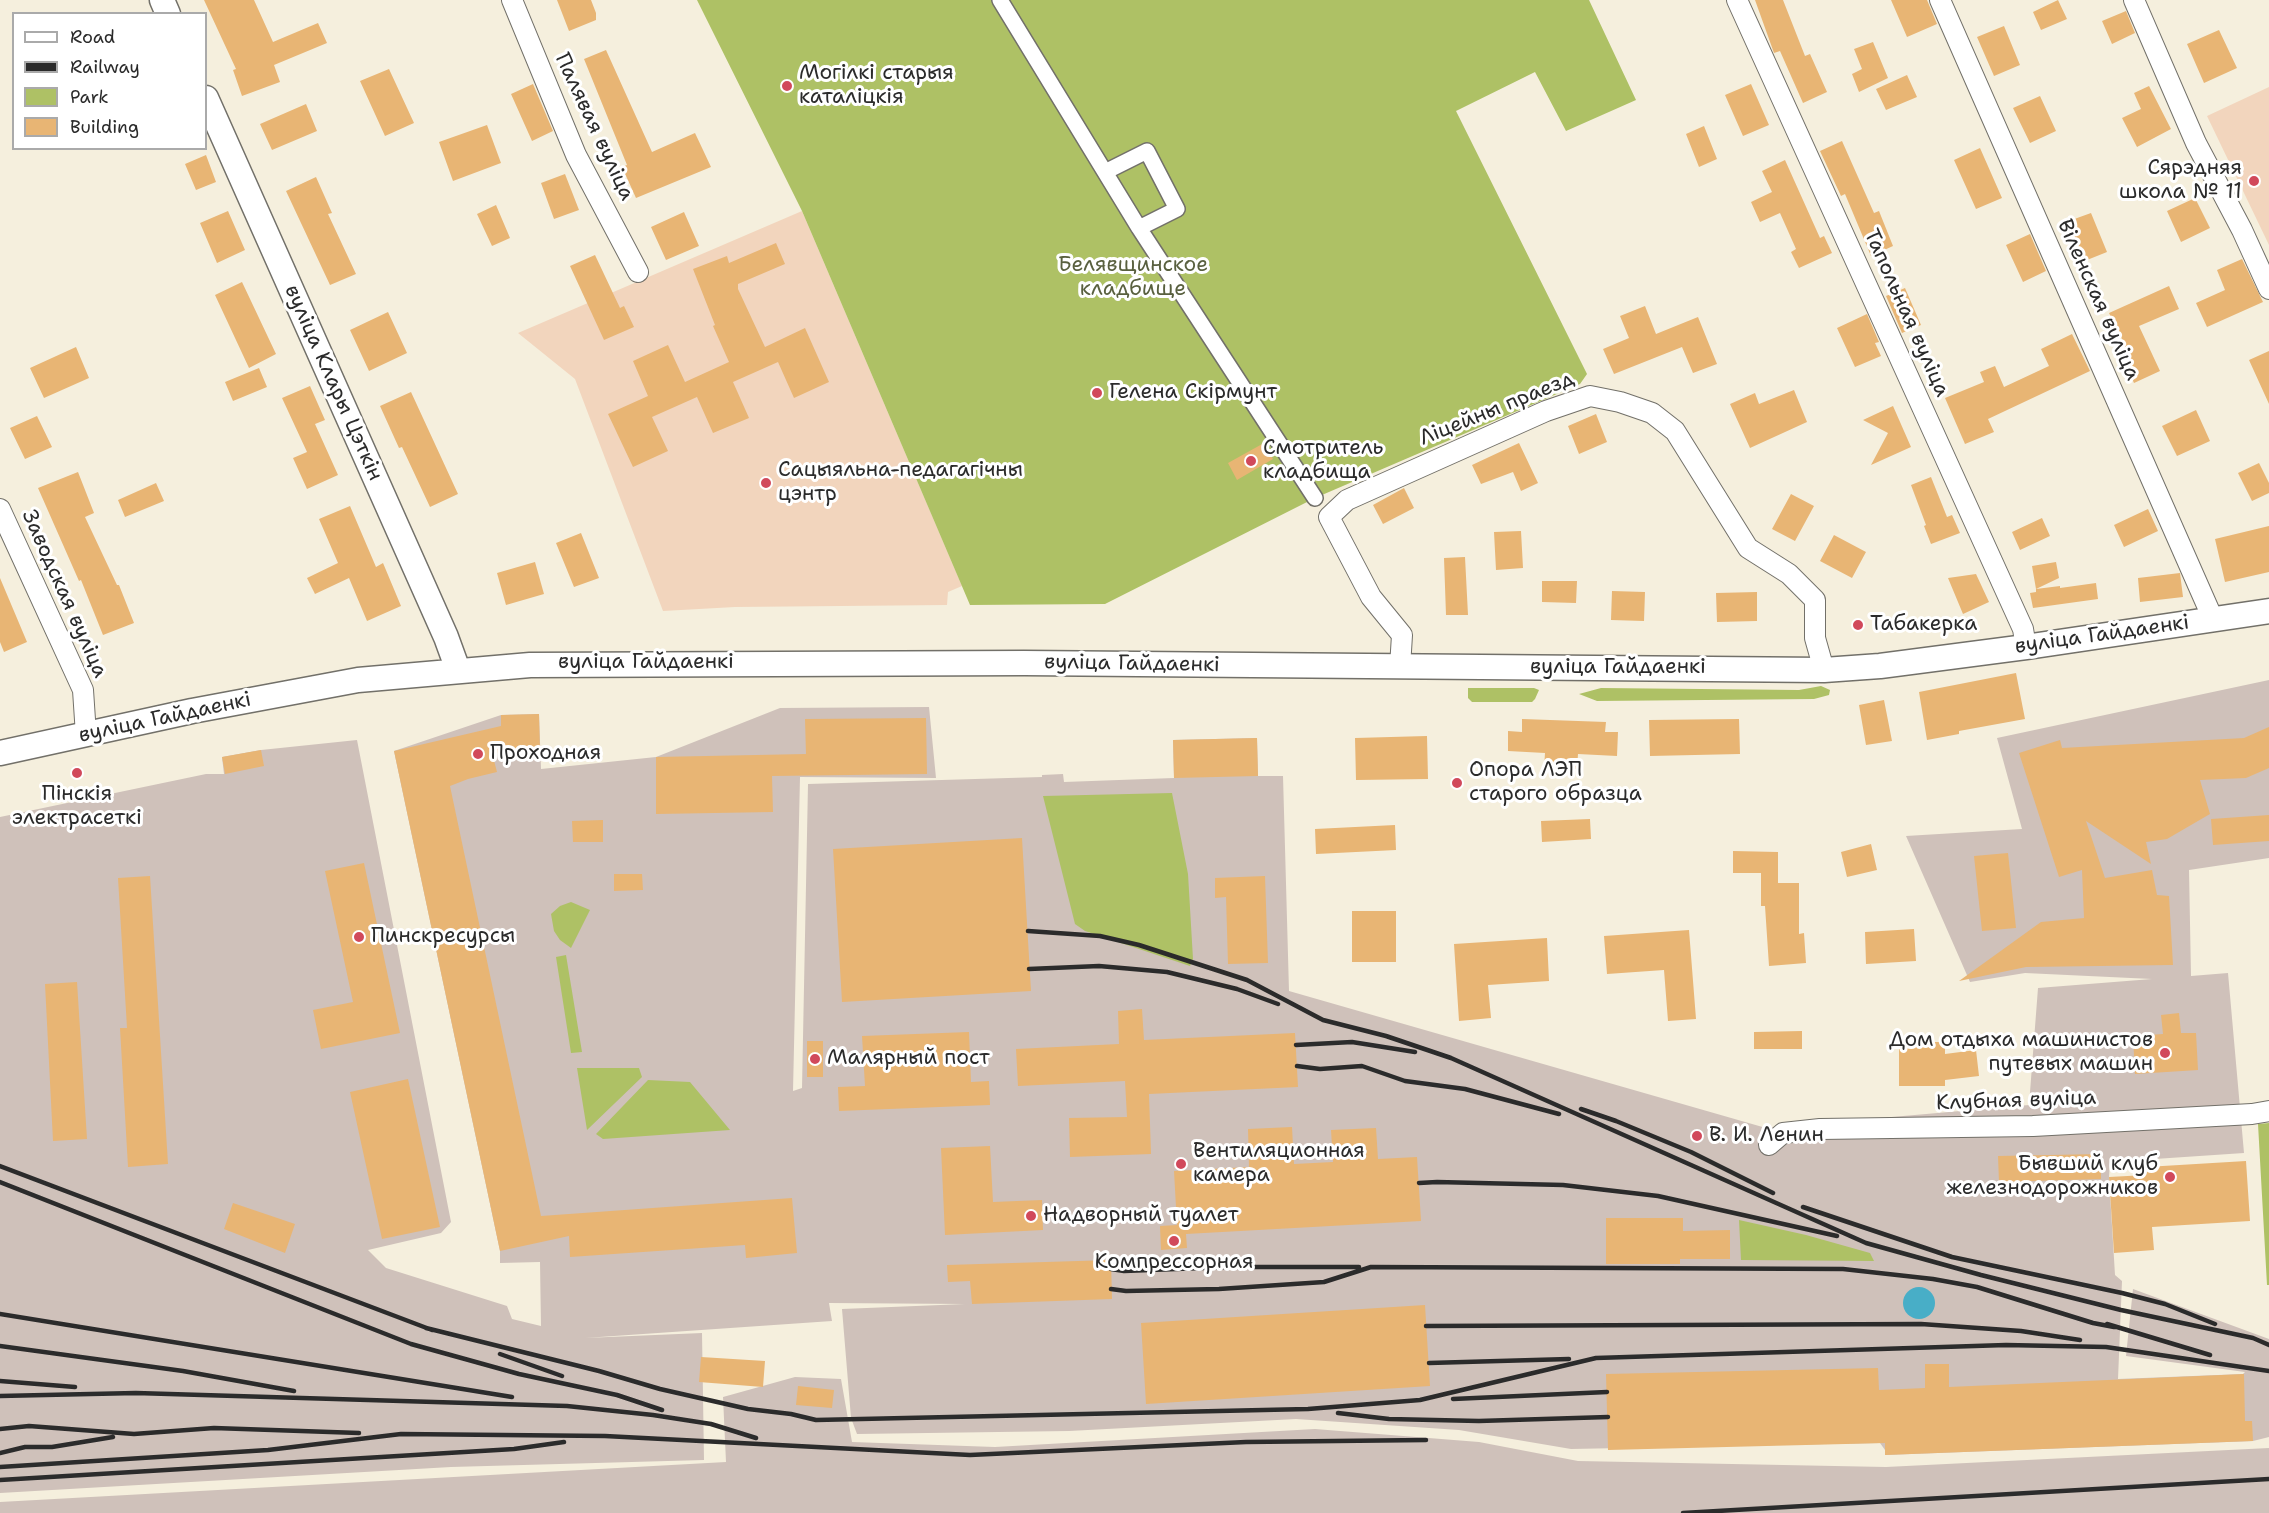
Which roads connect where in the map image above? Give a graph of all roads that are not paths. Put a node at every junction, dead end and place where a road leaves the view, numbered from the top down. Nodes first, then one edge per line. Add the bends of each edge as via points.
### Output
1 (512, 0) edge
2 (1000, 0) edge
3 (1737, 0) edge
4 (1940, 0) edge
5 (2134, 0) edge
6 (207, 100) edge
7 (1105, 172) junction
8 (1139, 228) junction
9 (638, 272) dead end
10 (2269, 289) edge
11 (1315, 498) dead end
12 (0, 509) edge
13 (2269, 611) edge
14 (2213, 619) junction
15 (2026, 647) junction
16 (1400, 667) junction
17 (458, 670) junction
18 (1824, 670) junction
19 (86, 735) junction
20 (0, 753) edge
21 (2269, 1111) edge
22 (1769, 1145) dead end

1 - 9 street, Палявая вуліца via 576,155
2 - 7 street
3 - 15 street, Тапольная вуліца via 2023,629
4 - 14 street, Віленская вуліца
5 - 10 street via 2196,143
6 - 17 street, вуліца Клары Цэткін via 447,637
7 - 8 street
7 - 8 street via 1147,151 1177,209
8 - 11 street
12 - 19 street, Заводская вуліца via 83,690
13 - 14 street, вуліца Гайдаенкі
14 - 15 street, вуліца Гайдаенкі
15 - 18 street, вуліца Гайдаенкі
16 - 17 street, вуліца Гайдаенкі via 587,663
16 - 18 street, вуліца Гайдаенкі
16 - 18 street, Ліцейны праезд via 1402,635 1371,597 1329,517 1347,500 1546,411 1590,396 1652,413 1675,431 1748,548 1789,574 1815,600 1815,638
17 - 19 street, вуліца Гайдаенкі via 358,680
19 - 20 street, вуліца Гайдаенкі
21 - 22 street, Клубная вуліца via 2033,1126 1820,1129 1783,1133

